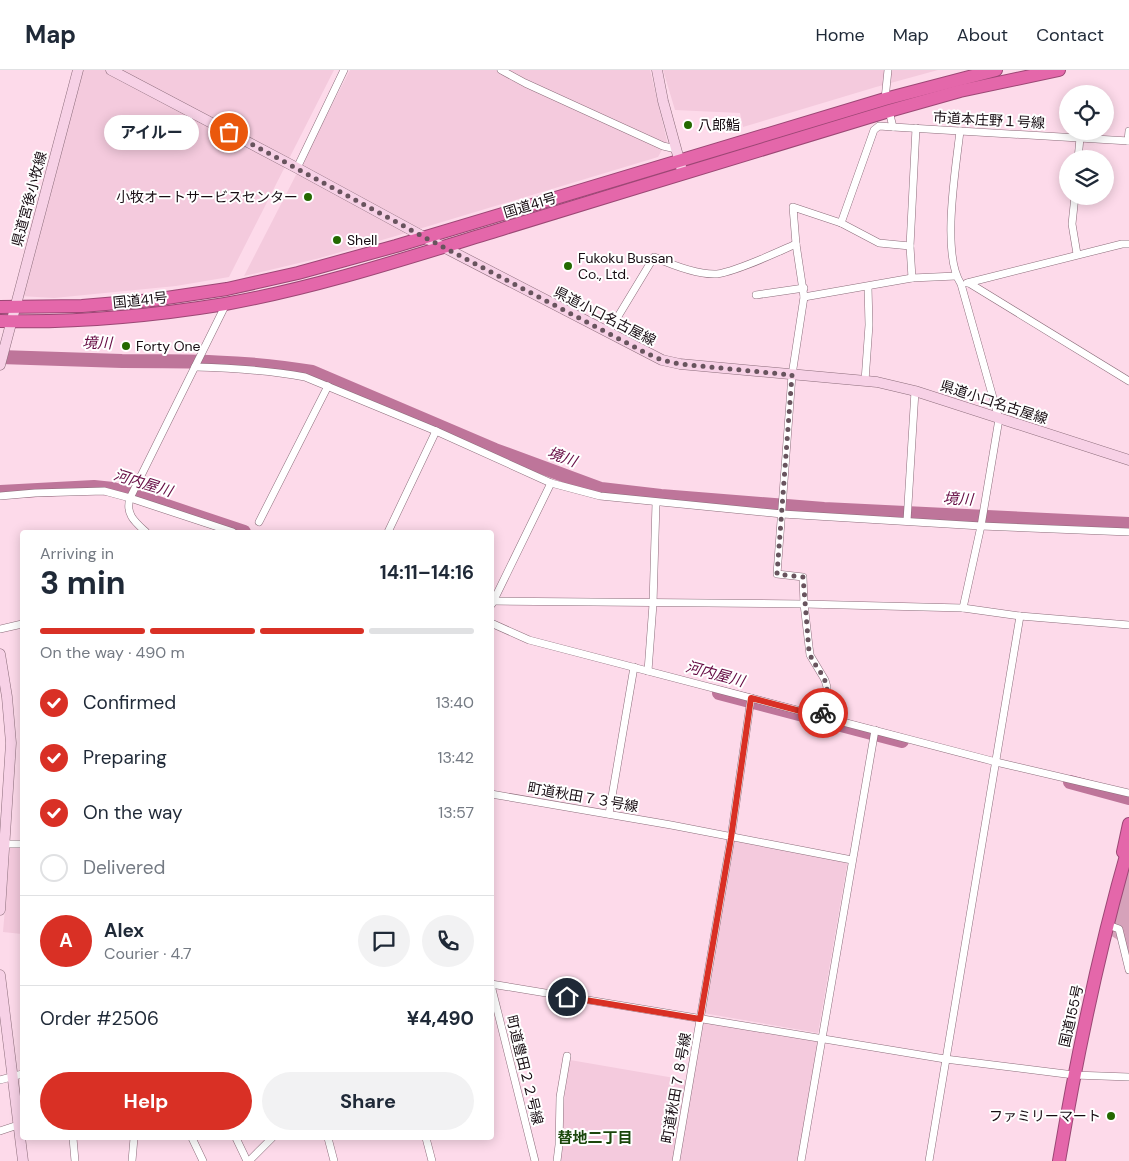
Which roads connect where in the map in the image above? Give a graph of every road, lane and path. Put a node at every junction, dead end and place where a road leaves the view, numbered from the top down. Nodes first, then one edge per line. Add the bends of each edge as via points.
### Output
1 (78, 70) edge
2 (111, 70) edge
3 (344, 70) edge
4 (501, 70) edge
5 (657, 70) edge
6 (888, 70) edge
7 (996, 70) edge
8 (1059, 70) edge
9 (887, 105) junction
10 (893, 127) junction
11 (916, 128) junction
12 (960, 131) junction
13 (1129, 131) edge
14 (1059, 137) edge
15 (1112, 140) edge
16 (1128, 141) edge
17 (678, 155) junction
18 (297, 168) junction
19 (683, 174) junction
20 (1074, 205) edge
21 (841, 223) junction
22 (424, 237) junction
23 (796, 244) junction
24 (1129, 244) edge
25 (910, 246) junction
26 (443, 247) junction
27 (1077, 254) junction
28 (956, 276) junction
29 (912, 278) junction
30 (969, 283) junction
31 (961, 284) junction
32 (868, 287) junction
33 (804, 288) junction
34 (756, 295) dead end
35 (804, 297) junction
36 (226, 303) junction
37 (0, 307) edge
38 (14, 307) junction
39 (6, 321) edge
40 (608, 333) junction
41 (0, 365) edge
42 (195, 367) junction
43 (792, 375) junction
44 (865, 381) junction
45 (1129, 381) edge
46 (328, 386) junction
47 (914, 391) junction
48 (1000, 419) junction
49 (436, 431) junction
50 (1129, 460) edge
51 (551, 483) junction
52 (0, 496) edge
53 (130, 498) junction
54 (656, 502) junction
55 (782, 513) junction
56 (907, 521) junction
57 (259, 522) dead end
58 (981, 526) junction
59 (144, 530) edge
60 (227, 530) edge
61 (389, 530) edge
62 (1129, 532) edge
63 (494, 598) edge
64 (494, 602) edge
65 (653, 604) junction
66 (804, 604) junction
67 (963, 608) junction
68 (1020, 616) junction
69 (20, 624) edge
70 (494, 624) edge
71 (1129, 625) edge
72 (0, 629) edge
73 (0, 654) edge
74 (634, 667) junction
75 (648, 671) junction
76 (751, 698) junction
77 (823, 717) junction
78 (875, 730) junction
79 (996, 762) junction
80 (1129, 793) edge
81 (494, 795) edge
82 (609, 814) junction
83 (1129, 825) edge
84 (731, 838) junction
85 (5, 844) junction
86 (20, 844) edge
87 (1129, 845) edge
88 (852, 860) junction
89 (1119, 879) junction
90 (0, 910) edge
91 (1108, 925) junction
92 (1129, 970) edge
93 (0, 976) edge
94 (494, 985) edge
95 (1, 996) edge
96 (494, 997) edge
97 (700, 1019) junction
98 (822, 1039) junction
99 (567, 1056) dead end
100 (946, 1059) junction
101 (1074, 1075) junction
102 (17, 1076) edge
103 (1129, 1077) edge
104 (0, 1080) edge
105 (20, 1125) edge
106 (0, 1131) edge
107 (21, 1140) edge
108 (73, 1140) edge
109 (134, 1140) edge
110 (193, 1140) edge
111 (237, 1140) edge
112 (270, 1140) edge
113 (329, 1140) edge
114 (427, 1140) edge
115 (432, 1140) edge
116 (23, 1161) edge
117 (75, 1161) edge
118 (132, 1161) edge
119 (203, 1161) edge
120 (248, 1161) edge
121 (334, 1161) edge
122 (432, 1161) edge
123 (437, 1161) edge
124 (535, 1161) edge
125 (557, 1161) edge
126 (676, 1161) edge
127 (801, 1161) edge
128 (929, 1161) edge
129 (1059, 1161) edge

1 - 38 main road, 県道宮後小牧線
2 - 18 main road, 県道小口名古屋線
3 - 18 street
4 - 17 street
5 - 17 main road
6 - 9 street
7 - 9 highway, 国道41号
8 - 9 highway, 国道41号
9 - 10 street
9 - 17 highway, 国道41号
9 - 19 highway, 国道41号
10 - 11 street, 市道本庄野１号線
10 - 21 street via 879,126 874,130
11 - 12 street, 市道本庄野１号線
11 - 25 street
12 - 14 street, 市道本庄野１号線
12 - 28 street via 951,251
13 - 16 street
15 - 16 street, 市道本庄野１号線
17 - 19 main road
17 - 22 highway, 国道41号
18 - 22 main road, 県道小口名古屋線
19 - 26 highway, 国道41号
20 - 27 street via 1072,224
21 - 23 street via 793,207
21 - 25 street via 879,244
22 - 26 main road, 県道小口名古屋線
22 - 38 highway, 国道41号 via 298,273 226,289 121,303
23 - 33 street
23 - 40 street via 716,274 696,271 654,256
24 - 27 street
25 - 29 street
26 - 36 highway, 国道41号 via 339,277
26 - 40 main road, 県道小口名古屋線
27 - 30 street
28 - 29 street
28 - 31 street
29 - 32 street
30 - 31 street
30 - 45 street
31 - 48 street
32 - 35 street
32 - 44 street
33 - 34 street
33 - 35 street
35 - 43 street
36 - 39 highway, 国道41号 via 116,318
36 - 42 street
37 - 38 highway, 国道41号
38 - 39 main road, 県道宮後小牧線
39 - 41 main road, 県道宮後小牧線
40 - 43 main road, 県道小口名古屋線 via 662,360
42 - 46 street via 286,373
42 - 53 street
43 - 44 main road, 県道小口名古屋線
43 - 55 street
44 - 47 main road, 県道小口名古屋線
46 - 49 street
46 - 57 street
47 - 48 main road, 県道小口名古屋線
47 - 56 street
48 - 50 main road, 県道小口名古屋線
48 - 58 street
49 - 51 street
49 - 61 street
51 - 54 street via 600,496
51 - 63 street
52 - 53 street via 89,490
53 - 59 street via 131,517
53 - 60 street
54 - 55 street
54 - 65 street
55 - 56 street
55 - 66 street via 777,574 803,577
56 - 58 street
58 - 62 street
58 - 67 street
64 - 65 street
65 - 66 street
65 - 75 street
66 - 67 street
66 - 77 street via 810,655 827,687
67 - 68 street
68 - 71 street
68 - 79 street
69 - 72 street
70 - 74 street via 529,640
73 - 85 main road via 10,738
74 - 75 street
74 - 82 street
75 - 76 street
76 - 77 street
76 - 84 street, 町道秋田７８号線
77 - 78 street
78 - 79 street
78 - 88 street
79 - 80 street
79 - 100 street
81 - 82 street, 町道秋田７３号線
82 - 84 street, 町道秋田７３号線
83 - 89 highway, 国道155号
84 - 88 street, 町道秋田７３号線
84 - 97 street, 町道秋田７８号線
85 - 86 street
85 - 90 main road
87 - 89 highway, 国道155号
88 - 98 street
89 - 91 highway, 国道155号
91 - 92 street via 1119,929
91 - 101 highway, 国道155号
93 - 95 main road
94 - 97 street
95 - 102 main road
96 - 124 street, 町道豊田２２号線
97 - 98 street
97 - 126 street, 町道秋田７８号線
98 - 100 street
98 - 127 street
99 - 125 street via 560,1097
100 - 101 street
100 - 128 street
101 - 103 street
101 - 129 highway, 国道155号
102 - 104 street
102 - 105 main road
105 - 106 street
107 - 116 main road
108 - 117 street
109 - 118 street
110 - 119 street
111 - 120 street
112 - 120 street
113 - 121 street
114 - 122 street
115 - 123 street

